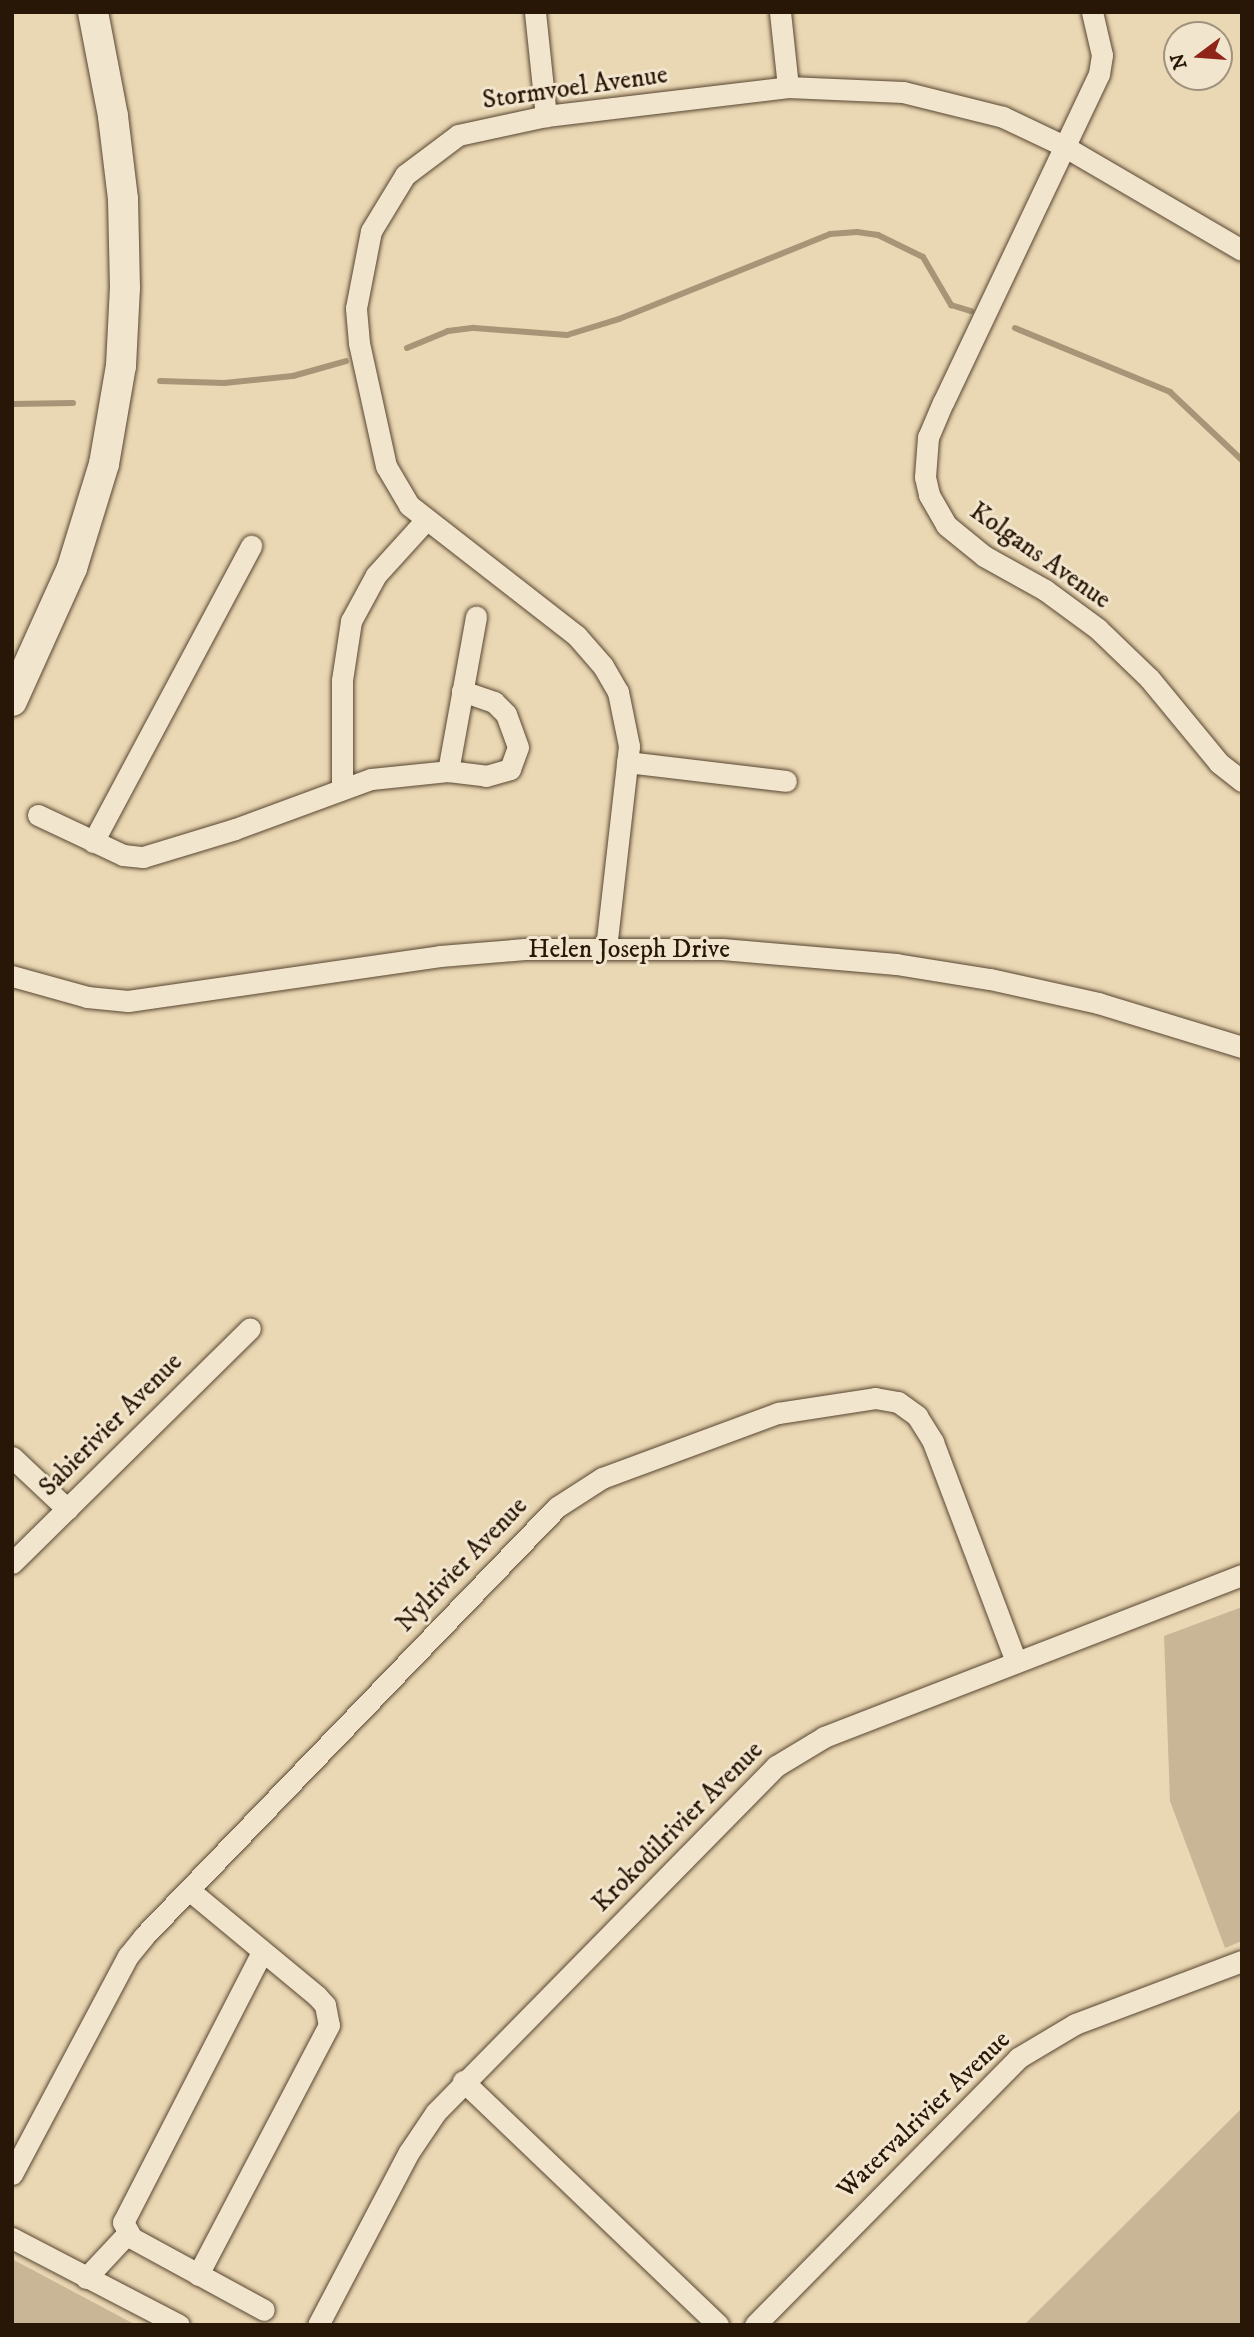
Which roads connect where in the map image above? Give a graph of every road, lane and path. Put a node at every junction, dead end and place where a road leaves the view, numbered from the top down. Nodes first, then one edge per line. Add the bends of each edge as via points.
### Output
1 (93, 12) edge
2 (536, 12) edge
3 (780, 12) edge
4 (1092, 12) edge
5 (788, 87) junction
6 (546, 116) junction
7 (1062, 145) junction
8 (1242, 250) edge
9 (425, 521) junction
10 (251, 546) dead end
11 (476, 617) dead end
12 (462, 691) junction
13 (12, 701) edge
14 (627, 762) junction
15 (448, 771) junction
16 (786, 781) dead end
17 (1242, 781) edge
18 (342, 786) junction
19 (38, 815) dead end
20 (93, 842) junction
21 (606, 948) junction
22 (12, 976) edge
23 (1242, 1047) edge
24 (250, 1328) dead end
25 (12, 1457) edge
26 (67, 1508) junction
27 (12, 1563) edge
28 (1242, 1575) edge
29 (1016, 1662) junction
30 (189, 1890) junction
31 (262, 1952) junction
32 (1242, 1961) edge
33 (463, 2081) junction
34 (12, 2174) edge
35 (127, 2234) junction
36 (12, 2238) edge
37 (198, 2275) junction
38 (86, 2278) junction
39 (264, 2310) dead end
40 (179, 2325) edge
41 (318, 2325) edge
42 (718, 2325) edge
43 (755, 2325) edge

1 - 13 street via 123,199 121,366 104,464 72,568
2 - 6 street
3 - 5 street
4 - 7 street, Kolgans Avenue via 1102,55 1099,74 1090,100
5 - 6 street, Stormvoel Avenue
5 - 7 street, Stormvoel Avenue via 903,92 953,101 1003,117
6 - 9 street, Stormvoel Avenue via 458,135 426,155 388,198 371,231 359,285 359,343 386,466
7 - 8 street, Stormvoel Avenue
7 - 17 street, Kolgans Avenue via 928,437 924,456 929,495 946,525 959,536 1098,629 1166,697 1219,763
9 - 14 street, Stormvoel Avenue via 544,609 603,666 625,718
9 - 18 street via 376,575 351,621 343,655
10 - 20 street
11 - 12 street
12 - 15 street
12 - 15 street via 494,702 506,714 515,730 517,761 501,774
14 - 16 street
14 - 21 street, Stormvoel Avenue
15 - 18 street via 394,775
18 - 20 street via 160,853 122,855
19 - 20 street
21 - 22 street, Helen Joseph Drive via 427,957 128,1001 76,995
21 - 23 street, Helen Joseph Drive via 815,956 963,974 1098,1003
24 - 26 street, Sabierivier Avenue
25 - 26 street
26 - 27 street, Sabierivier Avenue
28 - 29 street, Krokodilrivier Avenue
29 - 30 street, Nylrivier Avenue via 933,1443 918,1416 898,1402 875,1398 778,1413 622,1469 557,1507
29 - 33 street, Krokodilrivier Avenue via 824,1737 776,1766
30 - 31 street
30 - 34 street, Nylrivier Avenue via 128,1956
31 - 35 street via 122,2222
31 - 37 street via 317,1996 325,2005 329,2025
32 - 43 street, Watervalrivier Avenue via 1075,2024 1018,2059
33 - 41 street, Krokodilrivier Avenue via 409,2152
33 - 42 street
35 - 37 street
35 - 38 street
36 - 38 street
37 - 39 street
38 - 40 street

